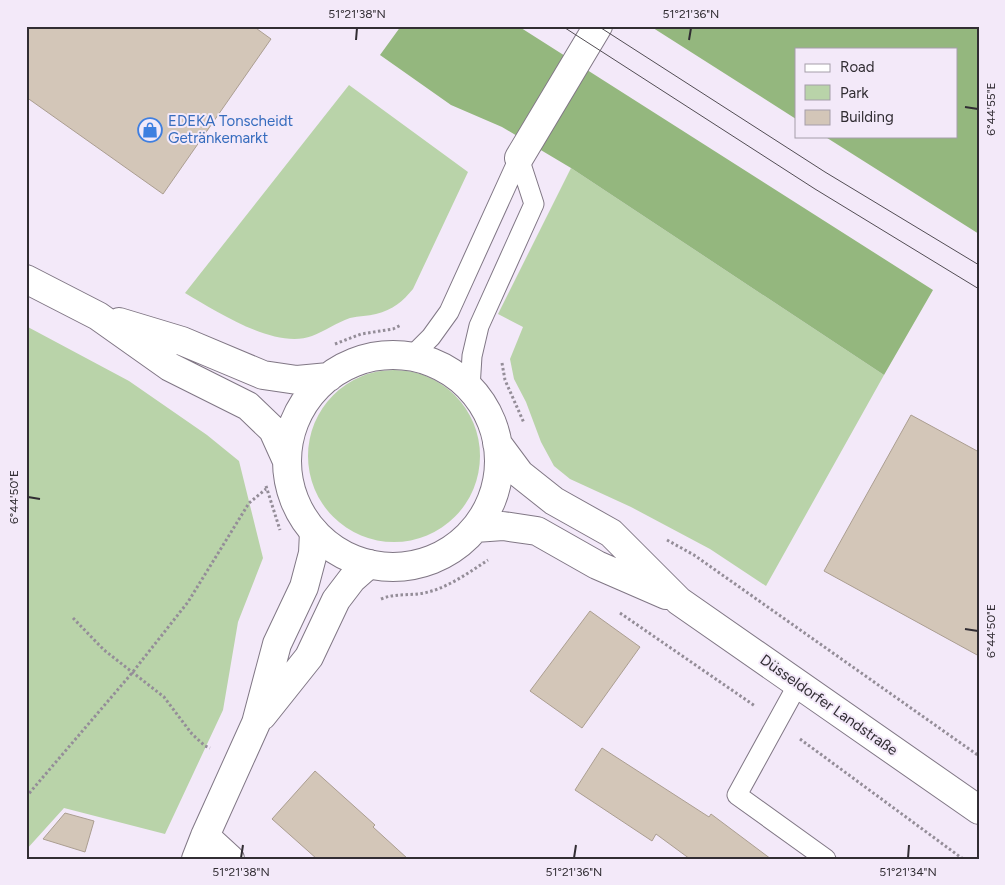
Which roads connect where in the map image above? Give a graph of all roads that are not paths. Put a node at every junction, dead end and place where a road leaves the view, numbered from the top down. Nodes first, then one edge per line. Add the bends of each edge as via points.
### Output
1 (598, 26) edge
2 (519, 158) junction
3 (26, 279) edge
4 (98, 316) junction
5 (412, 356) junction
6 (329, 377) junction
7 (470, 388) junction
8 (498, 443) junction
9 (287, 461) junction
10 (475, 528) junction
11 (314, 532) junction
12 (369, 564) junction
13 (679, 601) junction
14 (798, 684) junction
15 (256, 723) junction
16 (979, 810) edge
17 (200, 847) edge
18 (230, 859) edge
19 (826, 859) edge

1 - 2 main road
2 - 5 lane via 449,312
2 - 7 lane via 534,204 479,326 472,356
3 - 4 main road
4 - 6 main road via 182,341 263,375 297,380
4 - 9 main road via 170,367 248,406 273,430
5 - 6 main road via 386,354 359,360
5 - 7 main road via 438,364
6 - 9 main road via 315,389 299,411 290,435
7 - 8 main road via 491,418
8 - 10 main road via 499,468 494,494
8 - 13 main road, Düsseldorfer Landstraße via 520,474 554,501 612,532
9 - 11 main road via 290,486
10 - 12 main road via 445,553 427,561 408,566
10 - 13 main road, Düsseldorfer Landstraße via 502,526 537,531 597,565
11 - 12 main road via 333,549
11 - 15 main road via 313,553 304,587 277,644
12 - 15 main road via 336,600 309,657
13 - 14 main road, Düsseldorfer Landstraße
14 - 16 main road, Düsseldorfer Landstraße
14 - 19 lane via 737,795
15 - 17 main road
17 - 18 main road

